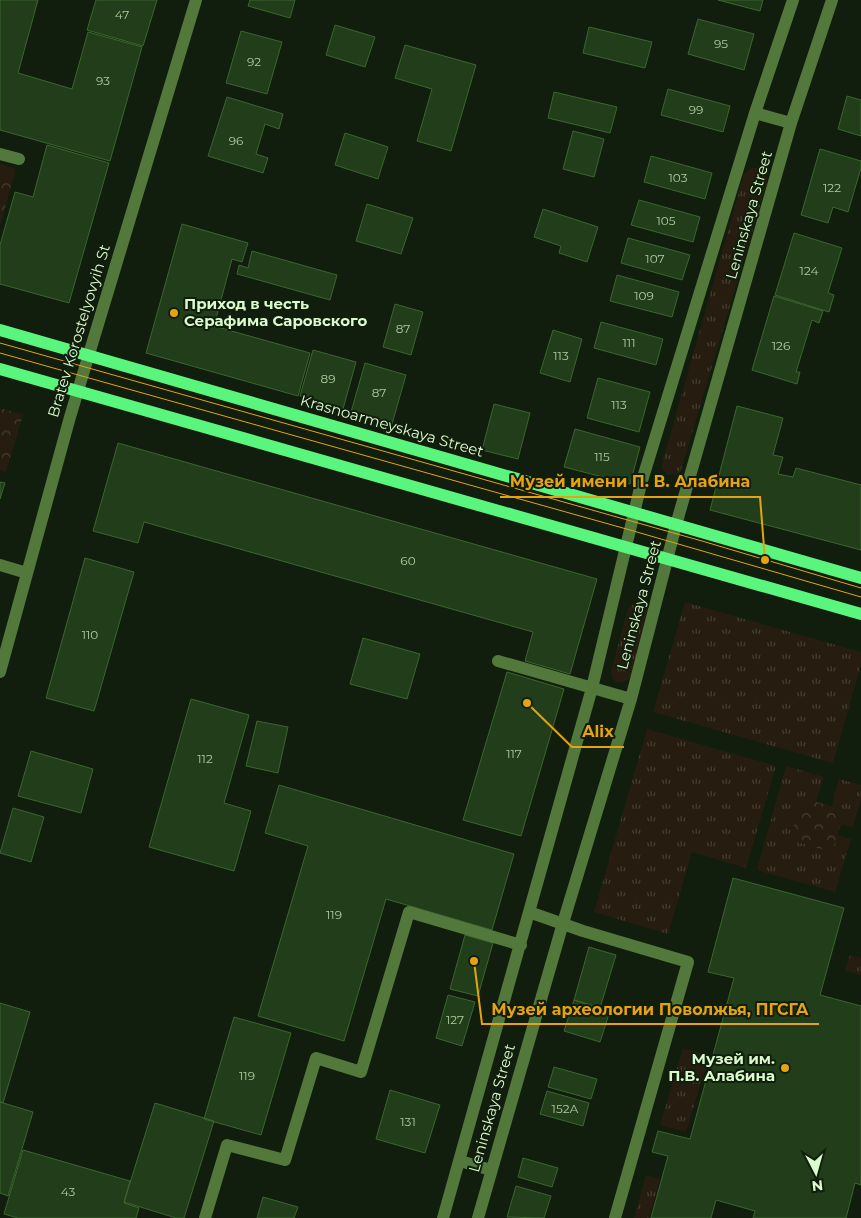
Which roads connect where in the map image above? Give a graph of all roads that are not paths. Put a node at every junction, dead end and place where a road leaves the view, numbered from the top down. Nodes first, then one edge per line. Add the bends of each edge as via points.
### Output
1 (196, 0) edge
2 (793, 0) edge
3 (832, 0) edge
4 (755, 113) junction
5 (791, 123) junction
6 (0, 154) edge
7 (19, 159) dead end
8 (0, 330) edge
9 (88, 355) junction
10 (0, 369) edge
11 (78, 391) junction
12 (634, 512) junction
13 (676, 525) junction
14 (625, 547) junction
15 (668, 559) junction
16 (0, 565) edge
17 (27, 573) junction
18 (861, 578) edge
19 (861, 614) edge
20 (498, 661) dead end
21 (0, 672) edge
22 (592, 688) junction
23 (631, 699) junction
24 (529, 912) junction
25 (563, 923) junction
26 (521, 945) junction
27 (460, 1161) junction
28 (492, 1170) junction
29 (205, 1218) edge
30 (443, 1218) edge
31 (478, 1218) edge
32 (615, 1218) edge

1 - 9 street, Bratev Korostelyovyih St
2 - 4 street, Leninskaya Street
3 - 5 street, Leninskaya Street
4 - 5 street
4 - 12 street, Leninskaya Street
5 - 13 street, Leninskaya Street
6 - 7 street
8 - 9 main road, Krasnoarmeyskaya Street
9 - 11 street, Bratev Korostelyovyih St
9 - 12 main road, Krasnoarmeyskaya Street
10 - 11 main road
11 - 14 main road
11 - 17 street, Bratev Korostelyovyih St
12 - 13 main road, Krasnoarmeyskaya Street
12 - 14 street, Leninskaya Street
13 - 15 street, Leninskaya Street
13 - 18 main road, Krasnoarmeyskaya Street
14 - 15 main road
14 - 22 street, Leninskaya Street
15 - 19 main road
15 - 23 street, Leninskaya Street
16 - 17 street
17 - 21 street, Bratev Korostelyovyih St
20 - 22 street
22 - 23 street
22 - 24 street, Leninskaya Street
23 - 25 street, Leninskaya Street
24 - 25 street
24 - 26 street, Leninskaya Street
25 - 28 street, Leninskaya Street
25 - 32 street via 688,962
26 - 27 street, Leninskaya Street
26 - 29 street via 409,912 361,1072 316,1058 285,1160 227,1145
27 - 28 street
27 - 30 street, Leninskaya Street
28 - 31 street, Leninskaya Street

